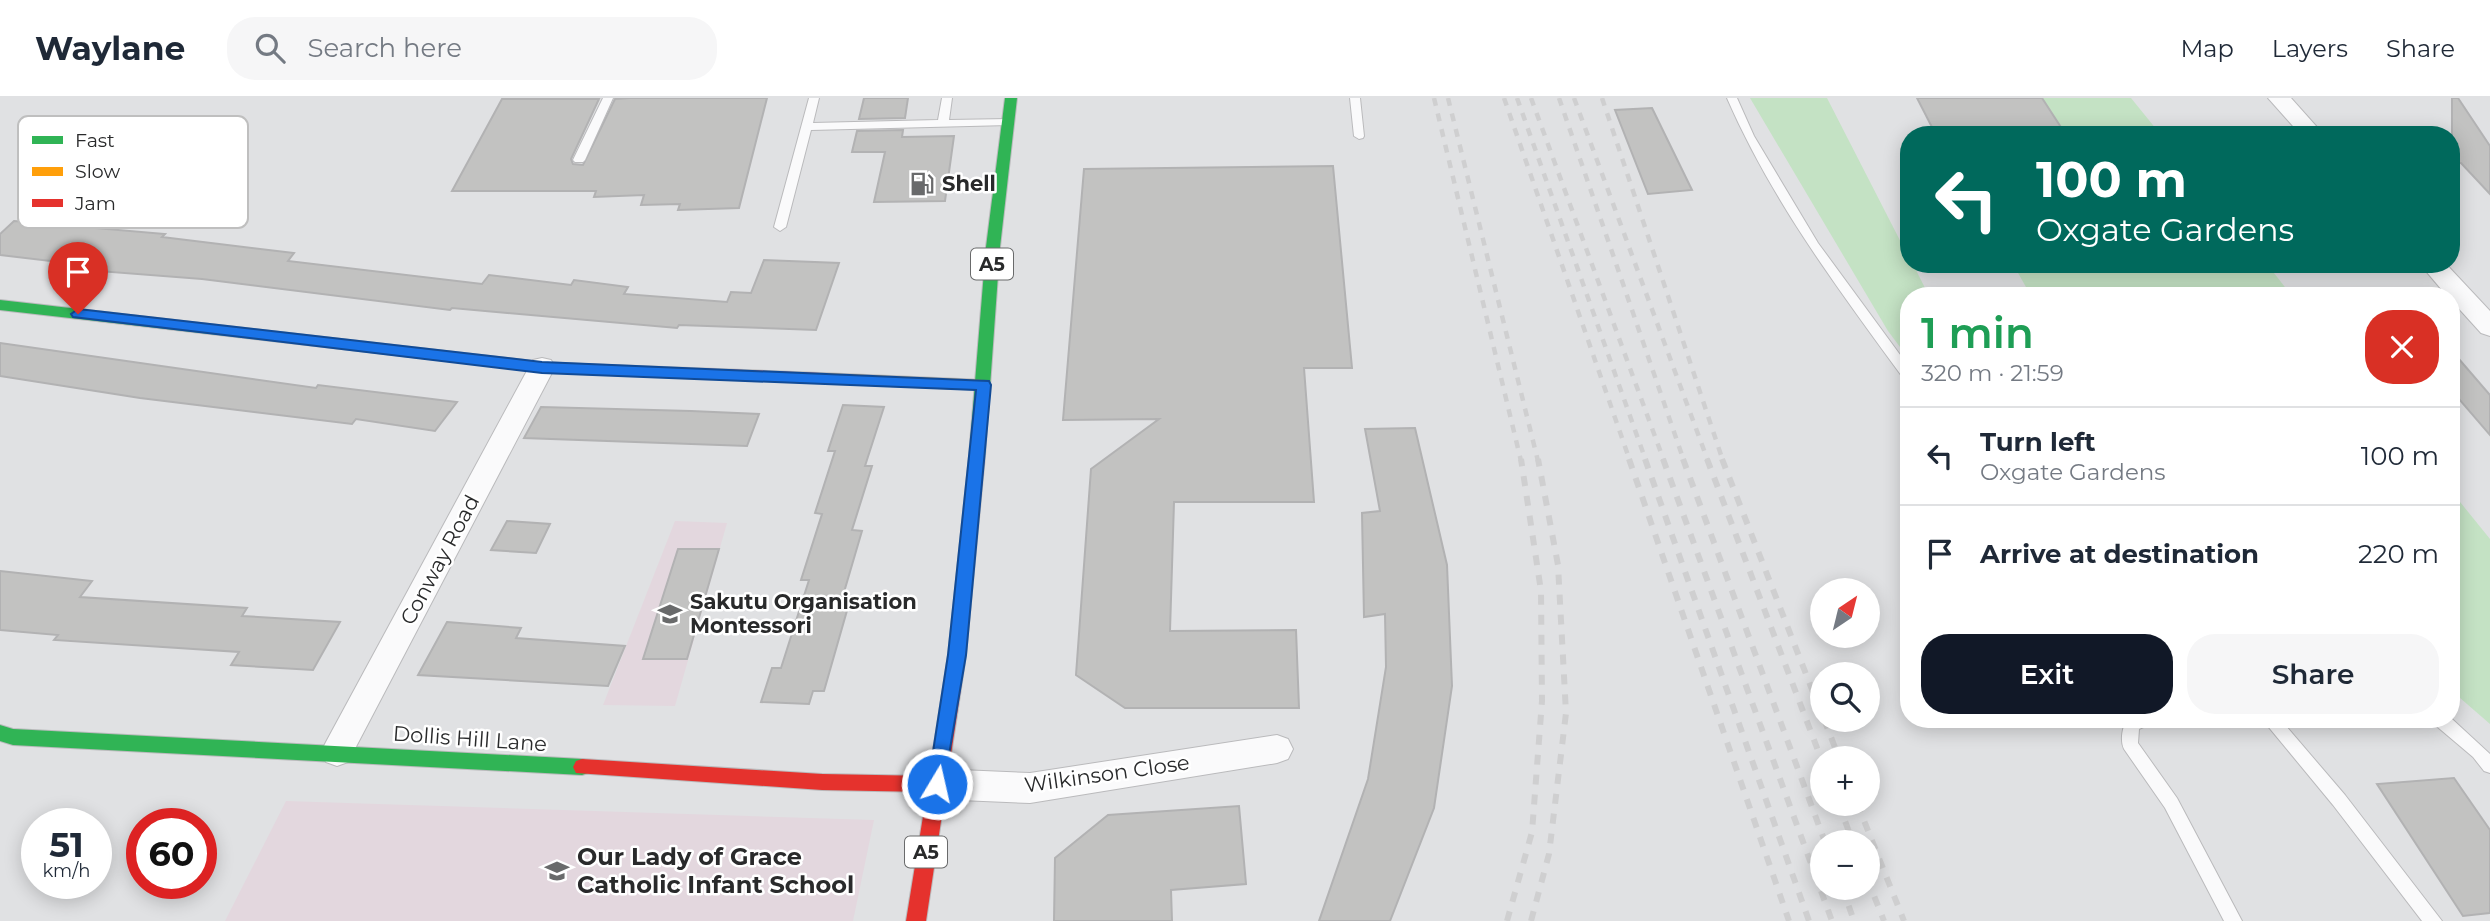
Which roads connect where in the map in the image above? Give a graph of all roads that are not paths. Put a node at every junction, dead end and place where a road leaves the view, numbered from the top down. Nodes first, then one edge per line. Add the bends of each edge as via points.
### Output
1 (608, 98) edge
2 (814, 98) edge
3 (947, 98) edge
4 (1011, 98) edge
5 (1355, 98) edge
6 (1732, 98) edge
7 (2279, 98) edge
8 (943, 121) junction
9 (1009, 122) junction
10 (2305, 126) edge
11 (805, 127) junction
12 (1359, 136) dead end
13 (579, 160) dead end
14 (780, 227) dead end
15 (2440, 273) edge
16 (2453, 287) edge
17 (2460, 294) edge
18 (0, 304) edge
19 (2490, 327) edge
20 (1900, 364) edge
21 (542, 367) junction
22 (984, 385) junction
23 (2132, 728) edge
24 (2278, 728) edge
25 (2451, 728) edge
26 (0, 733) edge
27 (1277, 750) dead end
28 (337, 752) junction
29 (2490, 766) edge
30 (937, 784) junction
31 (916, 921) edge
32 (2233, 921) edge
33 (2433, 921) edge

1 - 13 lane
2 - 11 lane
3 - 8 lane
4 - 9 street, A5
5 - 12 lane
6 - 20 lane via 1813,245
7 - 10 street
8 - 9 lane
8 - 11 lane
9 - 22 street, A5 via 993,247
11 - 14 lane
15 - 16 street
17 - 19 street
18 - 21 street
21 - 22 street
21 - 28 street, Conway Road
22 - 30 street, A5 via 957,655
23 - 32 lane via 2130,744 2171,803
24 - 33 lane
25 - 29 lane
26 - 28 street, Dollis Hill Lane
27 - 30 street, Wilkinson Close via 1030,788
28 - 30 street, Dollis Hill Lane via 822,782
30 - 31 street, A5

